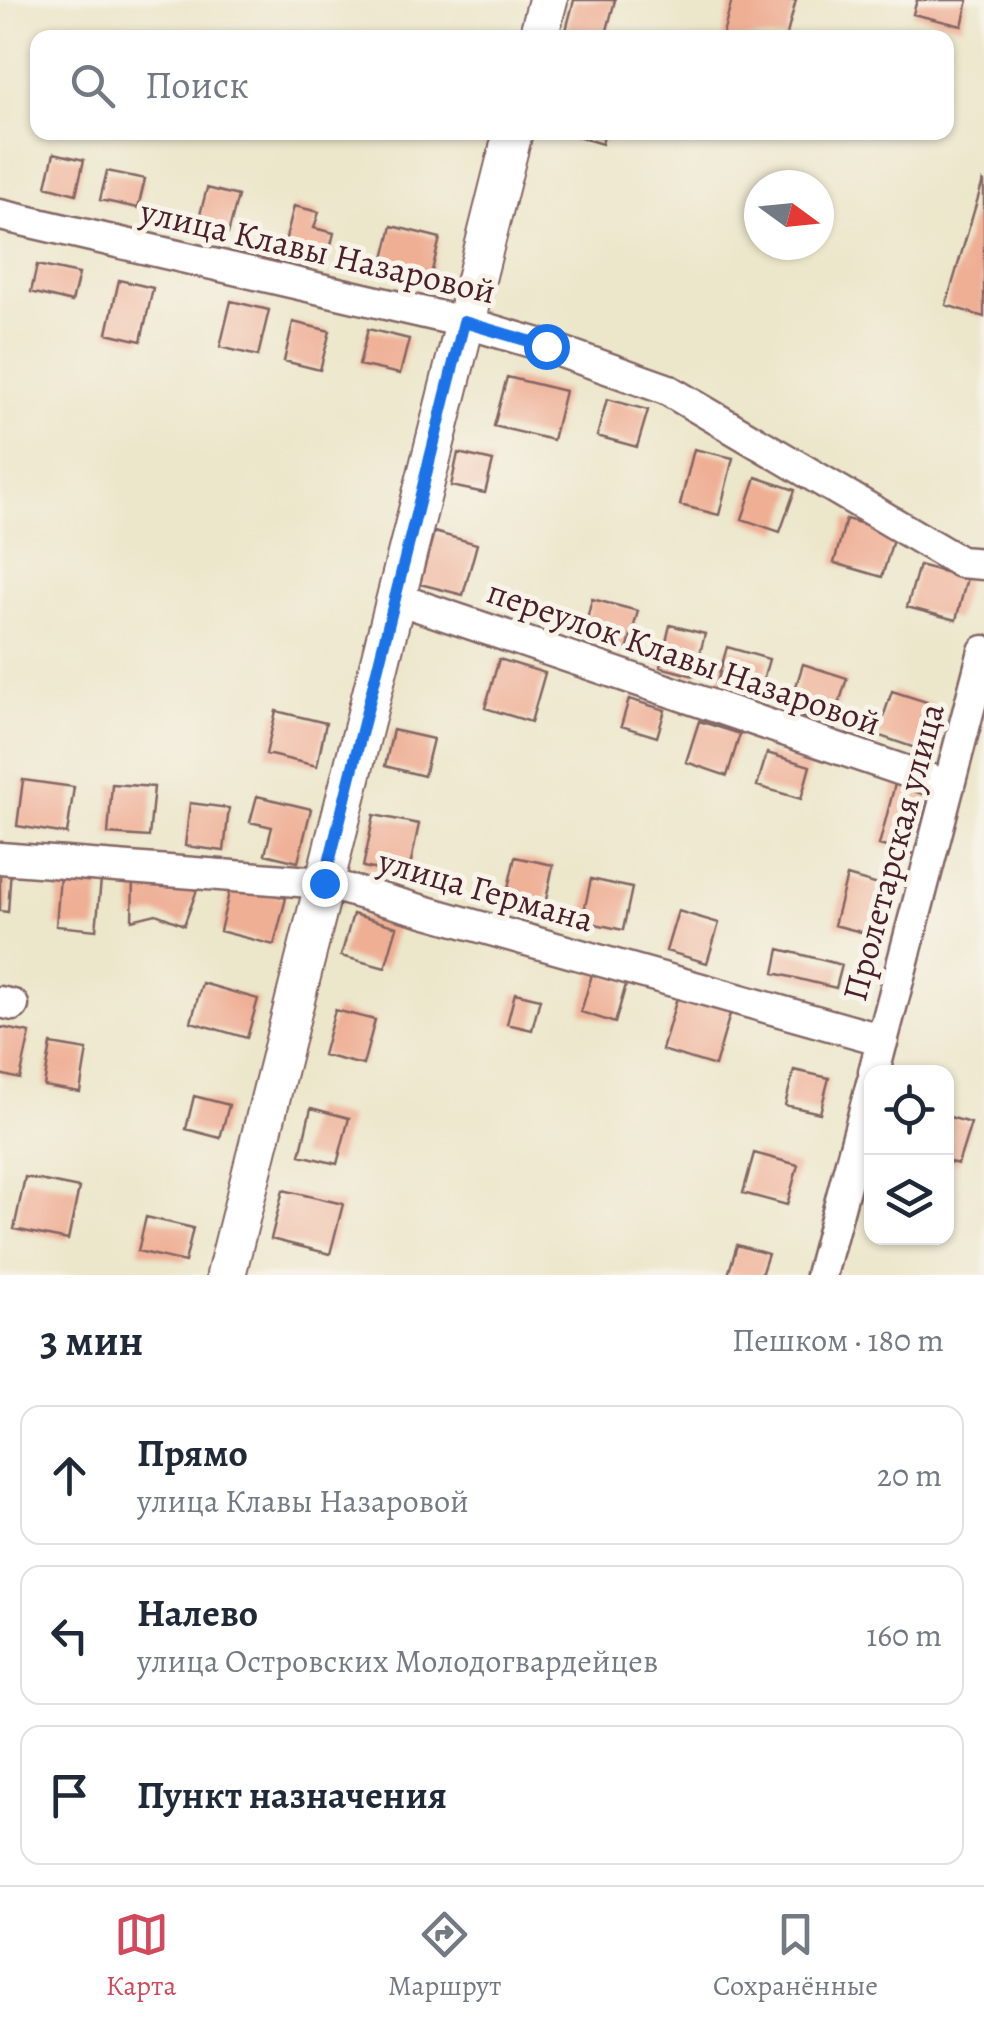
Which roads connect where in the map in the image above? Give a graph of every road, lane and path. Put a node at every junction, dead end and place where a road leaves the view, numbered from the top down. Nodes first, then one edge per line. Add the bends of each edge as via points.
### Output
1 (548, 0) edge
2 (540, 30) edge
3 (511, 140) edge
4 (0, 215) edge
5 (464, 322) junction
6 (984, 564) edge
7 (395, 598) junction
8 (984, 652) edge
9 (949, 786) junction
10 (0, 858) edge
11 (324, 883) junction
12 (883, 1040) junction
13 (876, 1065) edge
14 (864, 1114) edge
15 (226, 1275) edge
16 (822, 1275) edge

1 - 2 main road
3 - 5 main road
4 - 5 street, улица Клавы Назаровой
5 - 6 street, улица Клавы Назаровой via 666,389 960,562
5 - 7 main road
7 - 9 street, переулок Клавы Назаровой
7 - 11 main road
8 - 9 street, Пролетарская улица
9 - 12 street, Пролетарская улица
10 - 11 street, улица Германа
11 - 12 street, улица Германа
11 - 15 main road
12 - 13 street, Пролетарская улица
14 - 16 street

